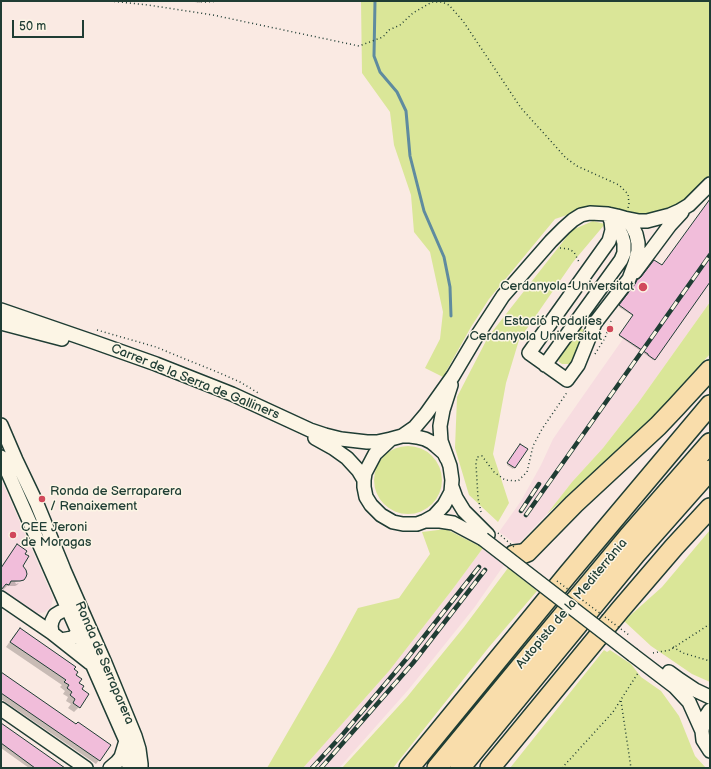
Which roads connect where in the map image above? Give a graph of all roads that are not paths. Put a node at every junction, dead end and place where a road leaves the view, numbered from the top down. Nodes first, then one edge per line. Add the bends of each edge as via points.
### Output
1 (710, 184) edge
2 (689, 205) junction
3 (614, 218) junction
4 (629, 279) junction
5 (2, 318) edge
6 (546, 365) junction
7 (710, 370) edge
8 (453, 376) junction
9 (708, 407) edge
10 (1, 416) edge
11 (1, 425) edge
12 (710, 431) edge
13 (397, 438) junction
14 (710, 443) edge
15 (2, 459) edge
16 (447, 459) junction
17 (710, 470) edge
18 (710, 476) edge
19 (364, 480) junction
20 (452, 487) junction
21 (688, 495) junction
22 (661, 499) junction
23 (710, 508) edge
24 (710, 518) edge
25 (425, 521) junction
26 (490, 536) junction
27 (674, 547) junction
28 (514, 551) junction
29 (62, 565) junction
30 (1, 598) edge
31 (71, 608) junction
32 (81, 631) junction
33 (57, 637) junction
34 (635, 652) junction
35 (98, 664) junction
36 (710, 697) edge
37 (1, 709) edge
38 (710, 710) edge
39 (702, 731) junction
40 (126, 741) junction
41 (710, 751) edge
42 (86, 768) edge
43 (110, 768) edge
44 (129, 768) edge
45 (141, 768) edge
46 (409, 768) edge
47 (437, 768) edge
48 (460, 768) edge
49 (490, 768) edge

1 - 2 street
2 - 3 street via 670,215 647,221
2 - 4 street via 670,225
3 - 4 street via 634,228 636,234 638,251
3 - 6 street via 624,243 621,260
3 - 6 street via 608,240 529,353
3 - 8 street via 590,213 581,215 564,228 503,296
4 - 6 street via 595,323 578,365 567,380
5 - 13 street, Carrer de la Serra de Galliners via 87,339 232,394 325,435 367,442
5 - 19 street, Carrer de la Serra de Galliners via 153,368 284,422 347,458
7 - 28 highway via 662,421 527,552 522,554
8 - 13 street via 415,427
8 - 16 street via 440,426 441,441
9 - 46 highway
10 - 29 street, Ronda de Serraparera via 61,552
11 - 29 street, Ronda de Serraparera
12 - 22 highway
13 - 16 street via 417,437 431,442
13 - 19 street via 372,458
14 - 22 highway, Autopista de la Mediterrània
15 - 31 street, Ronda de Serraparera
16 - 20 street via 452,473
17 - 21 highway, Autopista de la Mediterrània
18 - 21 highway
19 - 25 street via 366,497 377,512 393,522 403,524
20 - 25 street via 444,505
20 - 26 street via 464,511
21 - 48 highway, Autopista de la Mediterrània via 630,561
22 - 47 highway, Autopista de la Mediterrània
23 - 27 highway
24 - 27 highway via 696,532
25 - 26 street via 453,523
26 - 28 street
26 - 34 street, bridge
27 - 49 highway
28 - 34 street
29 - 31 street
29 - 35 street, Ronda de Serraparera
30 - 33 street
31 - 32 street, Ronda de Serraparera
31 - 33 street, Ronda de Serraparera via 55,615 52,621 51,626
32 - 33 street, Ronda de Serraparera via 72,638
32 - 35 street, Ronda de Serraparera
33 - 35 street
34 - 36 street
34 - 39 street via 689,702
35 - 40 street, Ronda de Serraparera
35 - 45 street, Ronda de Serraparera via 135,736 140,749
37 - 42 street
38 - 39 street via 704,719
39 - 41 street via 703,740
40 - 43 street, Ronda de Serraparera via 121,757
40 - 44 street, Ronda de Serraparera

